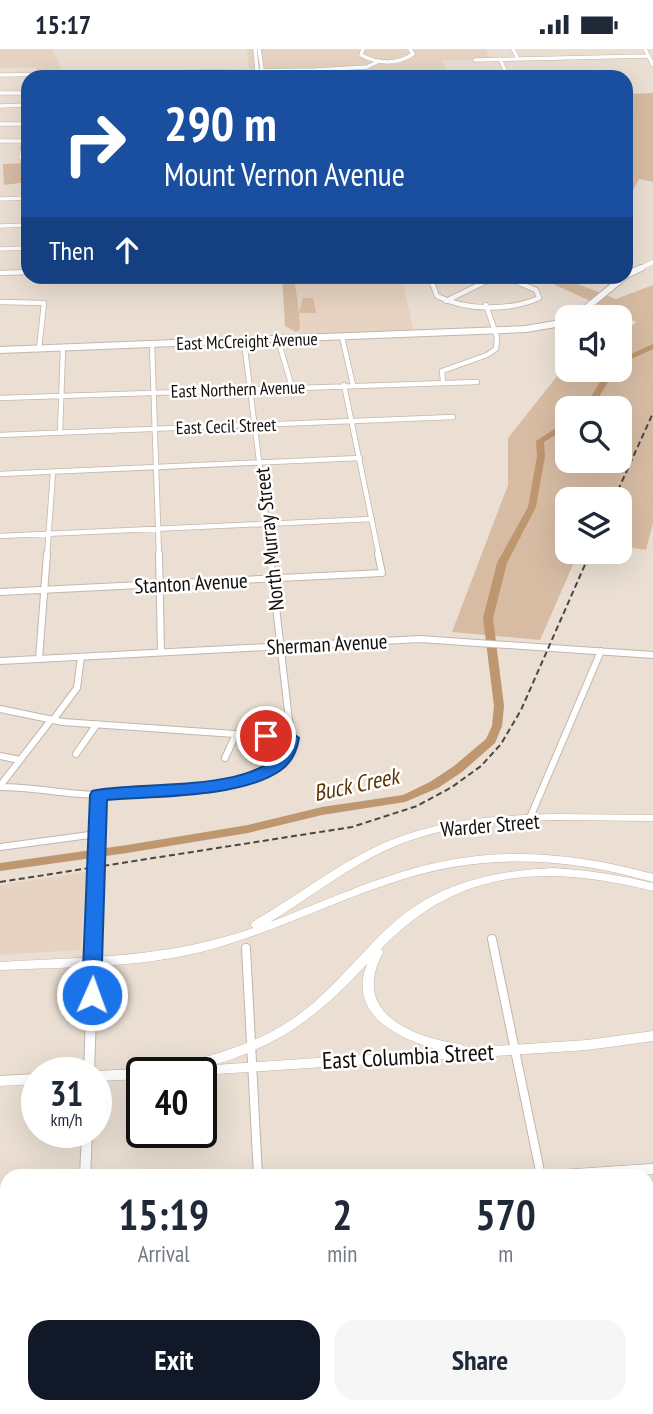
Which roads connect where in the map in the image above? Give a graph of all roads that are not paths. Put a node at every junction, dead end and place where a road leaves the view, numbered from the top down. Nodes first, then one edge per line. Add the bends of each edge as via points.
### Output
1 (257, 49) edge
2 (363, 49) edge
3 (410, 49) edge
4 (513, 49) edge
5 (645, 49) edge
6 (648, 56) junction
7 (500, 59) junction
8 (518, 59) junction
9 (475, 60) dead end
10 (379, 61) junction
11 (653, 65) edge
12 (260, 69) junction
13 (217, 70) edge
14 (505, 70) edge
15 (0, 75) edge
16 (21, 75) edge
17 (0, 93) edge
18 (21, 93) edge
19 (21, 105) edge
20 (0, 106) edge
21 (0, 124) edge
22 (21, 124) edge
23 (0, 141) edge
24 (21, 141) edge
25 (21, 198) edge
26 (0, 199) edge
27 (21, 225) edge
28 (0, 226) edge
29 (21, 248) edge
30 (0, 249) edge
31 (653, 263) edge
32 (633, 272) edge
33 (21, 273) edge
34 (1, 274) edge
35 (432, 284) edge
36 (481, 284) edge
37 (522, 284) edge
38 (615, 284) edge
39 (446, 301) junction
40 (0, 302) edge
41 (486, 305) junction
42 (590, 305) edge
43 (555, 325) edge
44 (494, 331) junction
45 (342, 337) junction
46 (278, 340) junction
47 (244, 341) junction
48 (152, 345) junction
49 (63, 348) junction
50 (39, 349) junction
51 (0, 350) edge
52 (443, 381) junction
53 (477, 381) dead end
54 (344, 385) junction
55 (353, 385) junction
56 (292, 387) junction
57 (251, 389) junction
58 (155, 392) junction
59 (61, 396) junction
60 (0, 398) edge
61 (453, 417) dead end
62 (353, 421) junction
63 (256, 425) junction
64 (156, 429) junction
65 (60, 433) junction
66 (0, 435) edge
67 (360, 458) junction
68 (261, 462) junction
69 (158, 467) junction
70 (53, 472) junction
71 (0, 474) edge
72 (372, 519) junction
73 (267, 524) junction
74 (158, 529) junction
75 (48, 534) junction
76 (0, 536) edge
77 (274, 579) junction
78 (159, 584) junction
79 (44, 590) junction
80 (0, 592) edge
81 (281, 646) junction
82 (601, 651) junction
83 (161, 652) junction
84 (653, 655) edge
85 (80, 657) junction
86 (39, 659) junction
87 (0, 661) edge
88 (0, 709) edge
89 (52, 720) junction
90 (97, 725) junction
91 (236, 734) junction
92 (291, 738) junction
93 (76, 754) dead end
94 (0, 756) edge
95 (225, 758) dead end
96 (20, 760) junction
97 (0, 787) edge
98 (98, 795) junction
99 (653, 818) edge
100 (529, 820) junction
101 (97, 836) junction
102 (0, 846) edge
103 (653, 878) edge
104 (653, 887) edge
105 (230, 939) junction
106 (492, 939) dead end
107 (384, 941) junction
108 (246, 949) dead end
109 (93, 960) junction
110 (0, 966) edge
111 (653, 1036) edge
112 (252, 1047) junction
113 (514, 1050) junction
114 (492, 1051) junction
115 (90, 1057) edge
116 (217, 1057) edge
117 (253, 1066) junction
118 (217, 1069) edge
119 (21, 1080) edge
120 (0, 1081) edge
121 (86, 1148) edge
122 (85, 1169) edge
123 (258, 1169) edge
124 (541, 1169) edge

1 - 12 street
2 - 10 street via 361,54
3 - 10 street via 413,54 405,59
4 - 8 street
5 - 6 street
6 - 8 street
6 - 11 street
7 - 8 street
7 - 9 street
7 - 14 street
10 - 12 street via 367,67
12 - 13 street
15 - 16 street
17 - 18 street
19 - 20 street
21 - 22 street
23 - 24 street
25 - 26 street
27 - 28 street
29 - 30 street
31 - 32 street
33 - 34 street
35 - 39 street
36 - 39 street
37 - 41 street via 536,290 538,298
38 - 42 street
39 - 41 street
40 - 50 street via 44,303
41 - 44 street
43 - 44 street, East McCreight Avenue
44 - 45 street, East McCreight Avenue
44 - 52 street via 498,342 494,351 442,371
45 - 46 street, East McCreight Avenue
45 - 55 street
46 - 47 street, East McCreight Avenue
46 - 56 street
47 - 48 street, East McCreight Avenue
47 - 57 street, North Murray Street
48 - 49 street, East McCreight Avenue
48 - 58 street
49 - 50 street, East McCreight Avenue
49 - 59 street
50 - 51 street, East McCreight Avenue
52 - 53 street, East Northern Avenue
52 - 55 street, East Northern Avenue
54 - 55 street, East Northern Avenue
54 - 56 street, East Northern Avenue
54 - 62 street
56 - 57 street, East Northern Avenue
57 - 58 street, East Northern Avenue
57 - 63 street, North Murray Street
58 - 59 street, East Northern Avenue
58 - 64 street
59 - 60 street, East Northern Avenue
59 - 65 street
61 - 62 street, East Cecil Street
62 - 63 street, East Cecil Street
62 - 67 street
63 - 64 street, East Cecil Street
63 - 68 street, North Murray Street
64 - 65 street, East Cecil Street
64 - 69 street
65 - 66 street, East Cecil Street
67 - 68 street
67 - 72 street
68 - 69 street
68 - 73 street, North Murray Street
69 - 70 street
69 - 74 street
70 - 71 street
70 - 75 street
72 - 73 street
72 - 77 street, Stanton Avenue via 382,573
73 - 74 street
73 - 77 street, North Murray Street
74 - 75 street
74 - 78 street
75 - 76 street
75 - 79 street
77 - 78 street, Stanton Avenue
77 - 81 street, North Murray Street
78 - 79 street, Stanton Avenue
78 - 83 street
79 - 80 street, Stanton Avenue
79 - 86 street
81 - 82 street, Sherman Avenue via 410,639
81 - 83 street, Sherman Avenue
81 - 92 street, North Murray Street
82 - 84 street, Sherman Avenue
82 - 100 street
83 - 85 street, Sherman Avenue
85 - 86 street, Sherman Avenue
85 - 89 street via 77,688
86 - 87 street, Sherman Avenue
88 - 89 street
89 - 90 street
89 - 96 street
90 - 91 street
90 - 93 street
91 - 92 street
91 - 95 street
92 - 98 street via 289,751 271,769 244,781
94 - 96 street
96 - 97 street
97 - 98 street
98 - 101 street
99 - 100 main road, Warder Street
100 - 105 main road, Warder Street via 448,827 400,840
101 - 102 street
101 - 109 street
103 - 105 main road via 546,858 466,860 403,875
104 - 107 main road via 572,871 496,878 432,901
105 - 109 main road via 175,954
106 - 113 street
107 - 112 main road via 309,1013
107 - 114 main road via 373,959 368,988 386,1021 423,1042
108 - 112 street
109 - 110 main road
109 - 115 street
111 - 113 main road, East Columbia Street via 610,1044
112 - 116 main road
112 - 117 street
113 - 114 main road, East Columbia Street
113 - 124 street
114 - 117 main road, East Columbia Street
117 - 118 main road, East Columbia Street
117 - 123 street
119 - 120 main road
121 - 122 street

